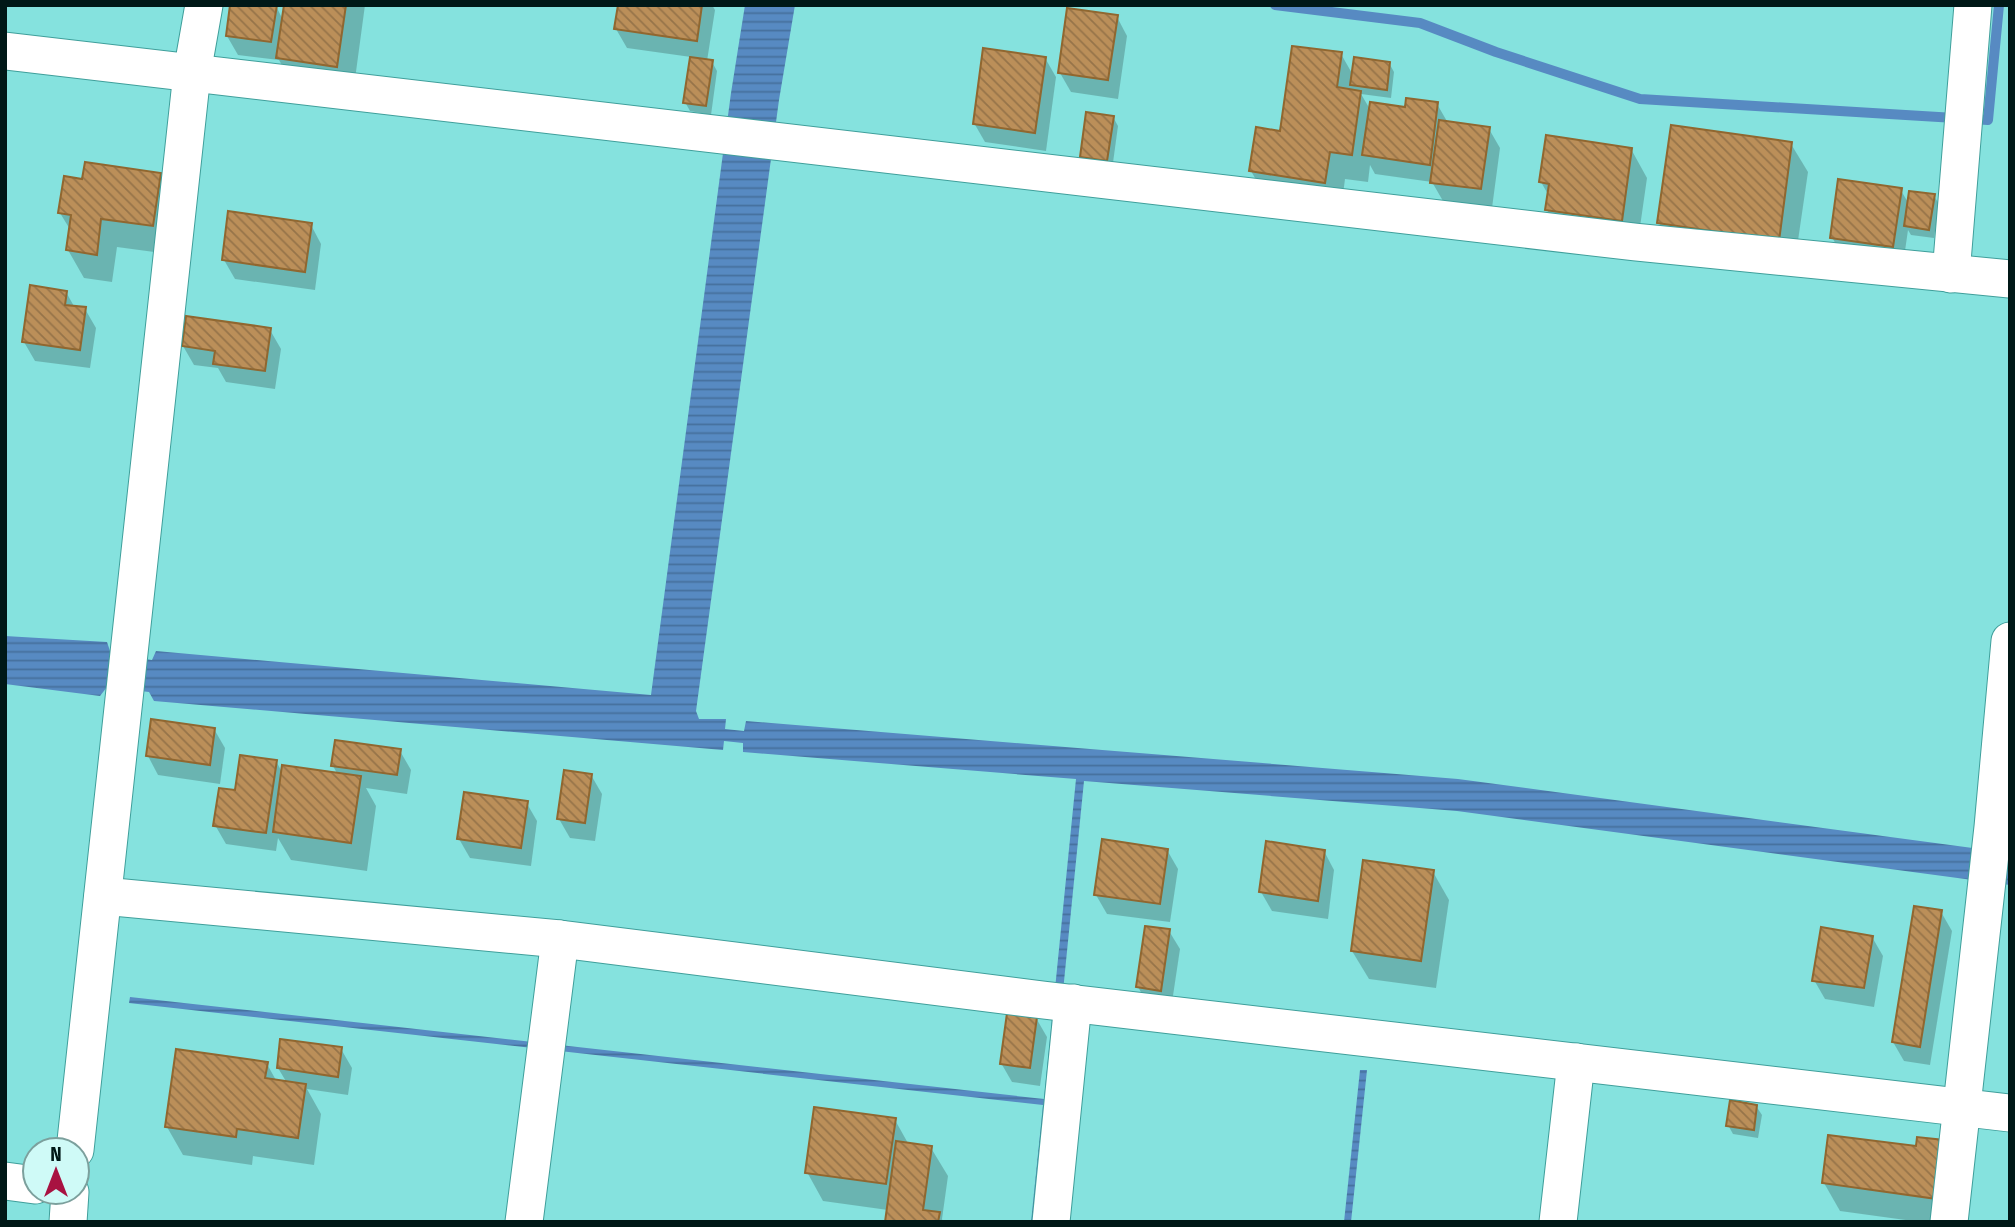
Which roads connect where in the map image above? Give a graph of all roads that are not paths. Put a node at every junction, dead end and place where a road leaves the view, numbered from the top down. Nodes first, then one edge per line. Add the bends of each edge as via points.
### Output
1 (204, 5) edge
2 (1973, 5) edge
3 (5, 51) edge
4 (192, 73) junction
5 (1951, 274) junction
6 (2010, 279) edge
7 (2010, 641) edge
8 (103, 896) junction
9 (560, 939) junction
10 (1058, 1001) junction
11 (1576, 1062) junction
12 (1961, 1108) junction
13 (2010, 1113) edge
14 (77, 1136) edge
15 (524, 1222) edge
16 (1051, 1222) edge
17 (1558, 1222) edge
18 (1949, 1222) edge

1 - 4 street
2 - 5 street
3 - 4 street
4 - 5 street via 1634,242
4 - 8 street
5 - 6 street
7 - 12 street
8 - 9 street
8 - 14 street
9 - 10 street
9 - 15 street
10 - 11 street
10 - 16 street
11 - 12 street
11 - 17 street
12 - 13 street
12 - 18 street

